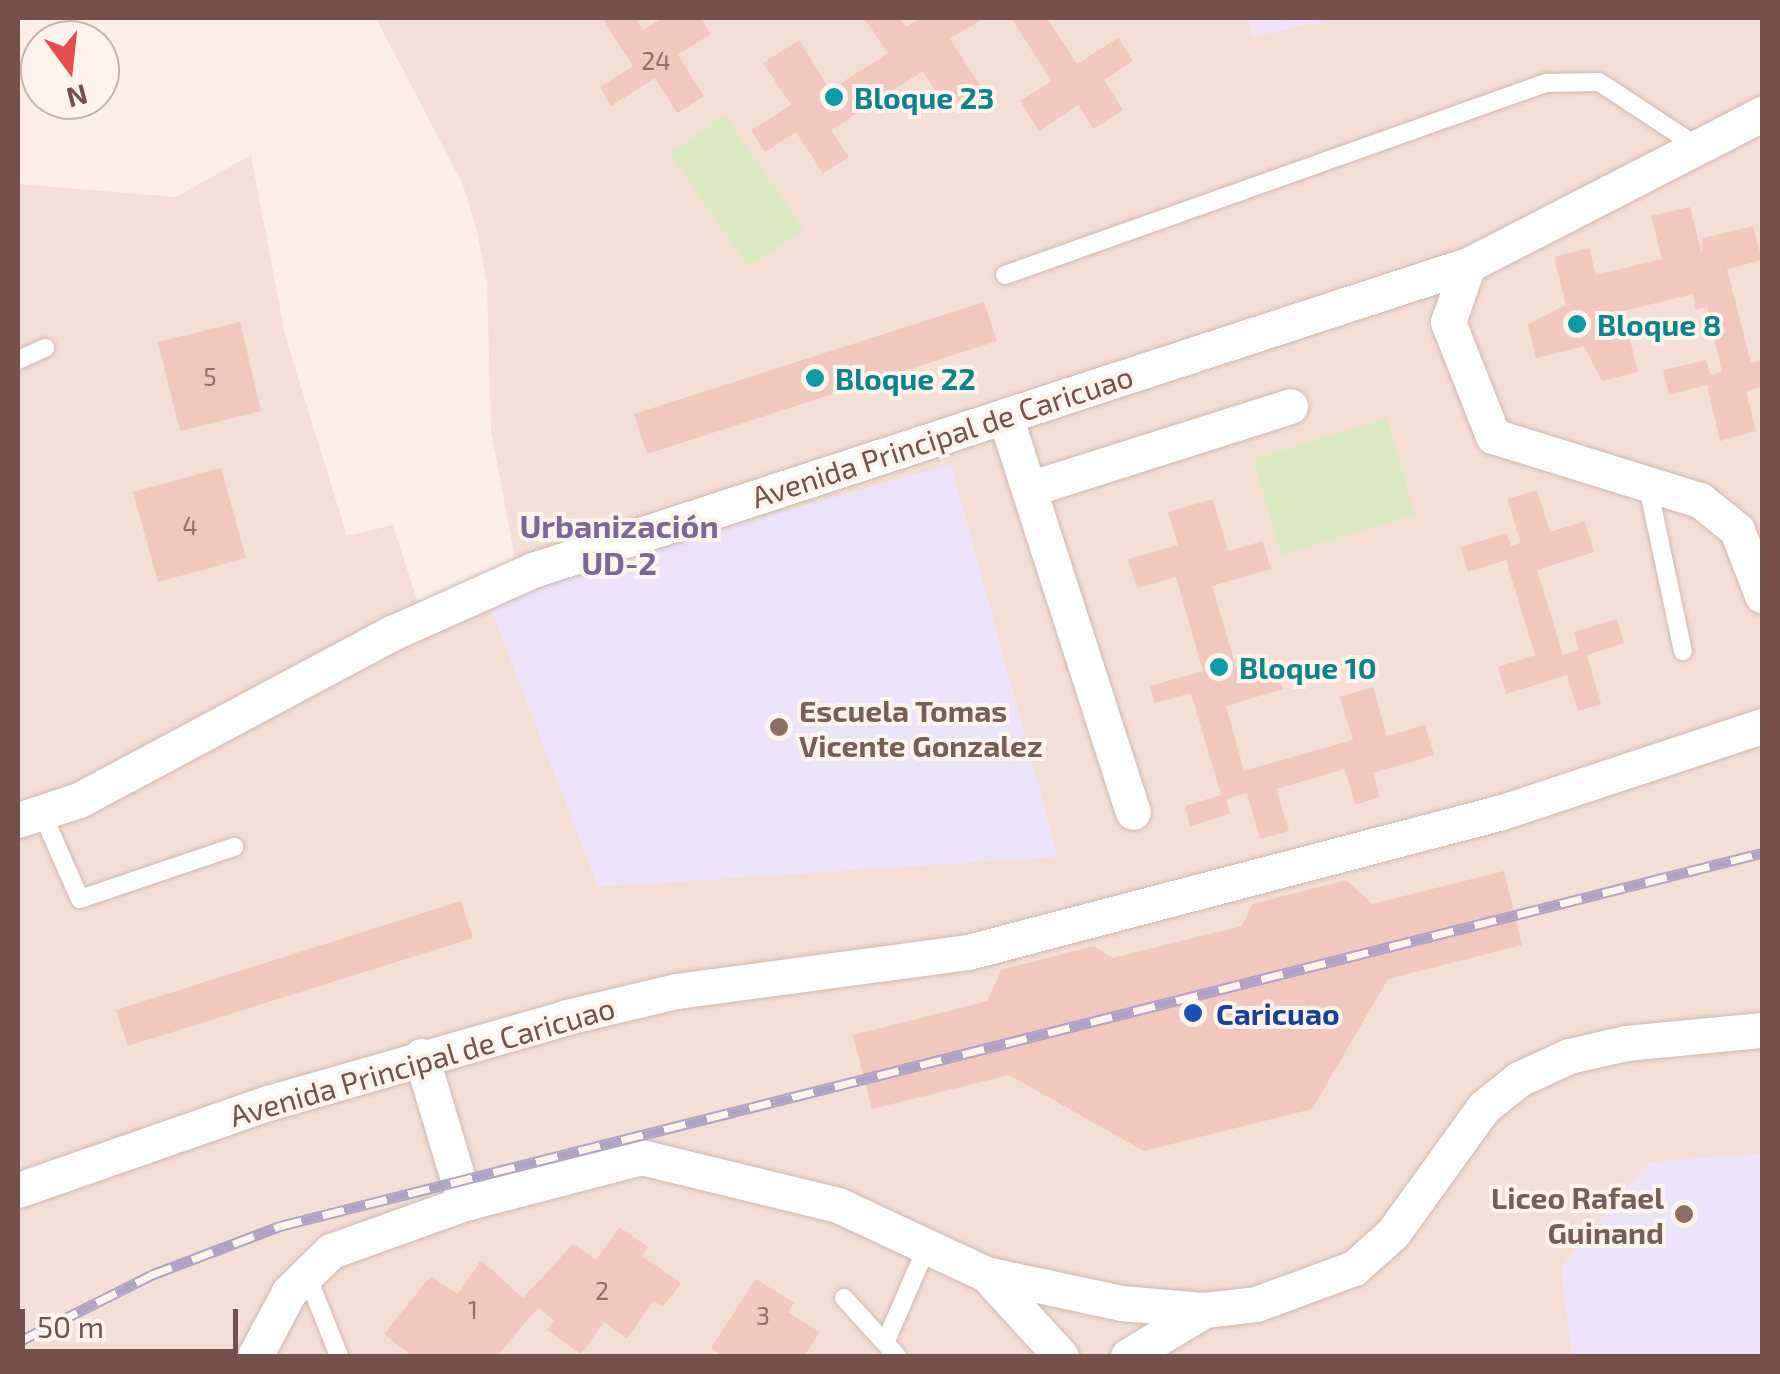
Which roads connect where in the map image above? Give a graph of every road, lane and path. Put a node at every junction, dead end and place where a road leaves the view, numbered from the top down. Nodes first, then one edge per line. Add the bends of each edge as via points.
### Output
1 (1762, 114) edge
2 (1702, 150) junction
3 (1468, 265) junction
4 (1006, 275) dead end
5 (45, 348) dead end
6 (18, 360) edge
7 (1290, 406) dead end
8 (1006, 416) junction
9 (1029, 488) junction
10 (1648, 488) junction
11 (1762, 595) edge
12 (1683, 651) dead end
13 (1762, 726) edge
14 (1134, 812) dead end
15 (30, 817) edge
16 (234, 847) dead end
17 (1762, 1030) edge
18 (421, 1056) junction
19 (18, 1190) edge
20 (464, 1203) junction
21 (926, 1251) junction
22 (305, 1272) junction
23 (986, 1274) junction
24 (844, 1298) dead end
25 (1204, 1310) junction
26 (891, 1350) edge
27 (255, 1356) edge
28 (339, 1356) edge
29 (1061, 1356) edge
30 (1128, 1356) edge

1 - 2 street, Avenida Principal de Caricuao
2 - 3 street, Avenida Principal de Caricuao
2 - 4 lane via 1599,82 1546,83
3 - 8 street, Avenida Principal de Caricuao
3 - 10 street via 1448,322 1492,436
5 - 6 lane
7 - 9 street
8 - 9 street
8 - 15 street, Avenida Principal de Caricuao via 533,570 392,633
9 - 14 street
10 - 11 street via 1700,500 1728,521
10 - 12 lane
13 - 18 street, Avenida Principal de Caricuao via 1502,812 968,952 676,991
15 - 16 lane via 80,899
17 - 25 street via 1626,1043 1569,1056 1519,1079 1484,1107 1394,1233 1354,1268 1296,1294
18 - 19 street, Avenida Principal de Caricuao
18 - 20 street
20 - 21 street via 641,1157 838,1205
20 - 22 street via 331,1252
21 - 23 street
21 - 26 lane
22 - 27 street
22 - 28 lane
23 - 25 street via 1121,1303
23 - 29 street
24 - 26 lane
25 - 30 street

